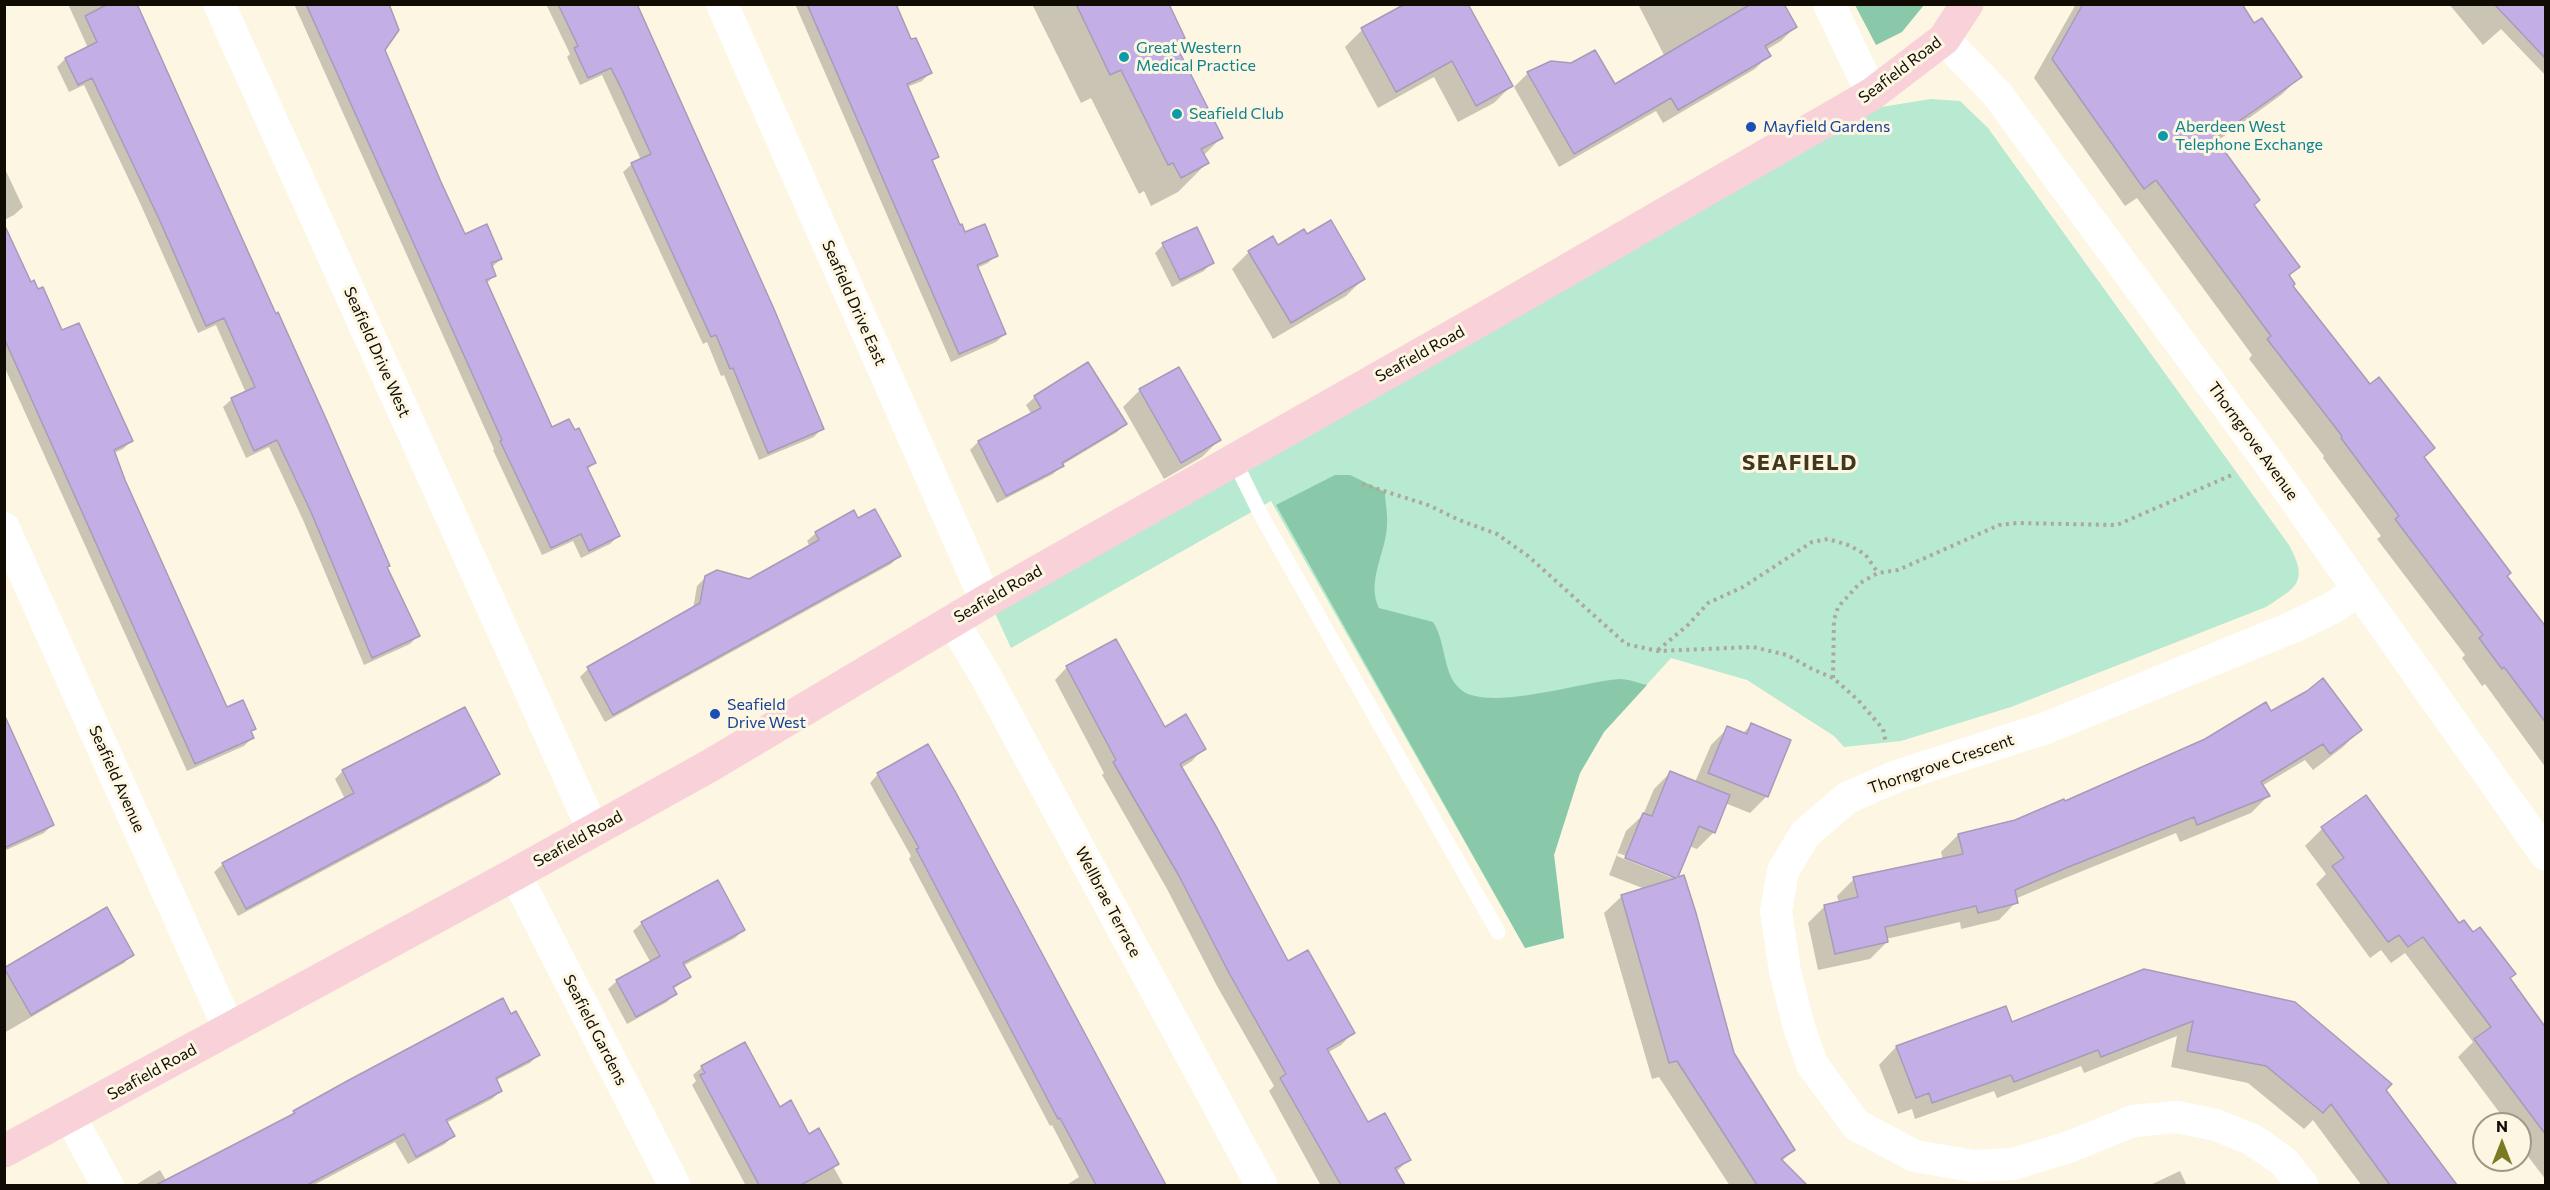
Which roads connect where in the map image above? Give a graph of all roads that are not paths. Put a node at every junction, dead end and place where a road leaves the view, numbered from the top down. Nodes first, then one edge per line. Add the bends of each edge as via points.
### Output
1 (219, 4) edge
2 (722, 4) edge
3 (1829, 4) edge
4 (1967, 4) edge
5 (1944, 39) junction
6 (1872, 94) junction
7 (1234, 460) junction
8 (4, 528) edge
9 (2358, 589) junction
10 (986, 601) junction
11 (952, 620) junction
12 (593, 830) junction
13 (2546, 855) edge
14 (515, 874) junction
15 (1498, 932) dead end
16 (229, 1029) junction
17 (70, 1117) junction
18 (4, 1152) edge
19 (108, 1185) edge
20 (675, 1185) edge
21 (1262, 1185) edge
22 (2302, 1185) edge

1 - 12 street, Seafield Drive West
2 - 10 street, Seafield Drive East
3 - 6 street
4 - 5 street, Seafield Road
5 - 6 street, Seafield Road
5 - 9 street, Thorngrove Avenue via 1997,94
6 - 7 street, Seafield Road
7 - 10 street, Seafield Road
7 - 15 lane
8 - 16 street, Seafield Avenue
9 - 13 street, Thorngrove Avenue
9 - 22 street, Thorngrove Crescent via 2336,606 2293,627 2046,728 1897,776 1847,798 1805,834 1783,871 1776,911 1785,971 1812,1064 1856,1125 1915,1156 1973,1166 2013,1164 2133,1121 2177,1117 2216,1125 2253,1140 2284,1162
10 - 11 street, Seafield Road
11 - 12 street, Seafield Road via 711,765
11 - 21 street, Wellbrae Terrace
12 - 14 street, Seafield Road
14 - 16 street, Seafield Road
14 - 20 street, Seafield Gardens
16 - 17 street, Seafield Road
17 - 18 street, Seafield Road
17 - 19 street

